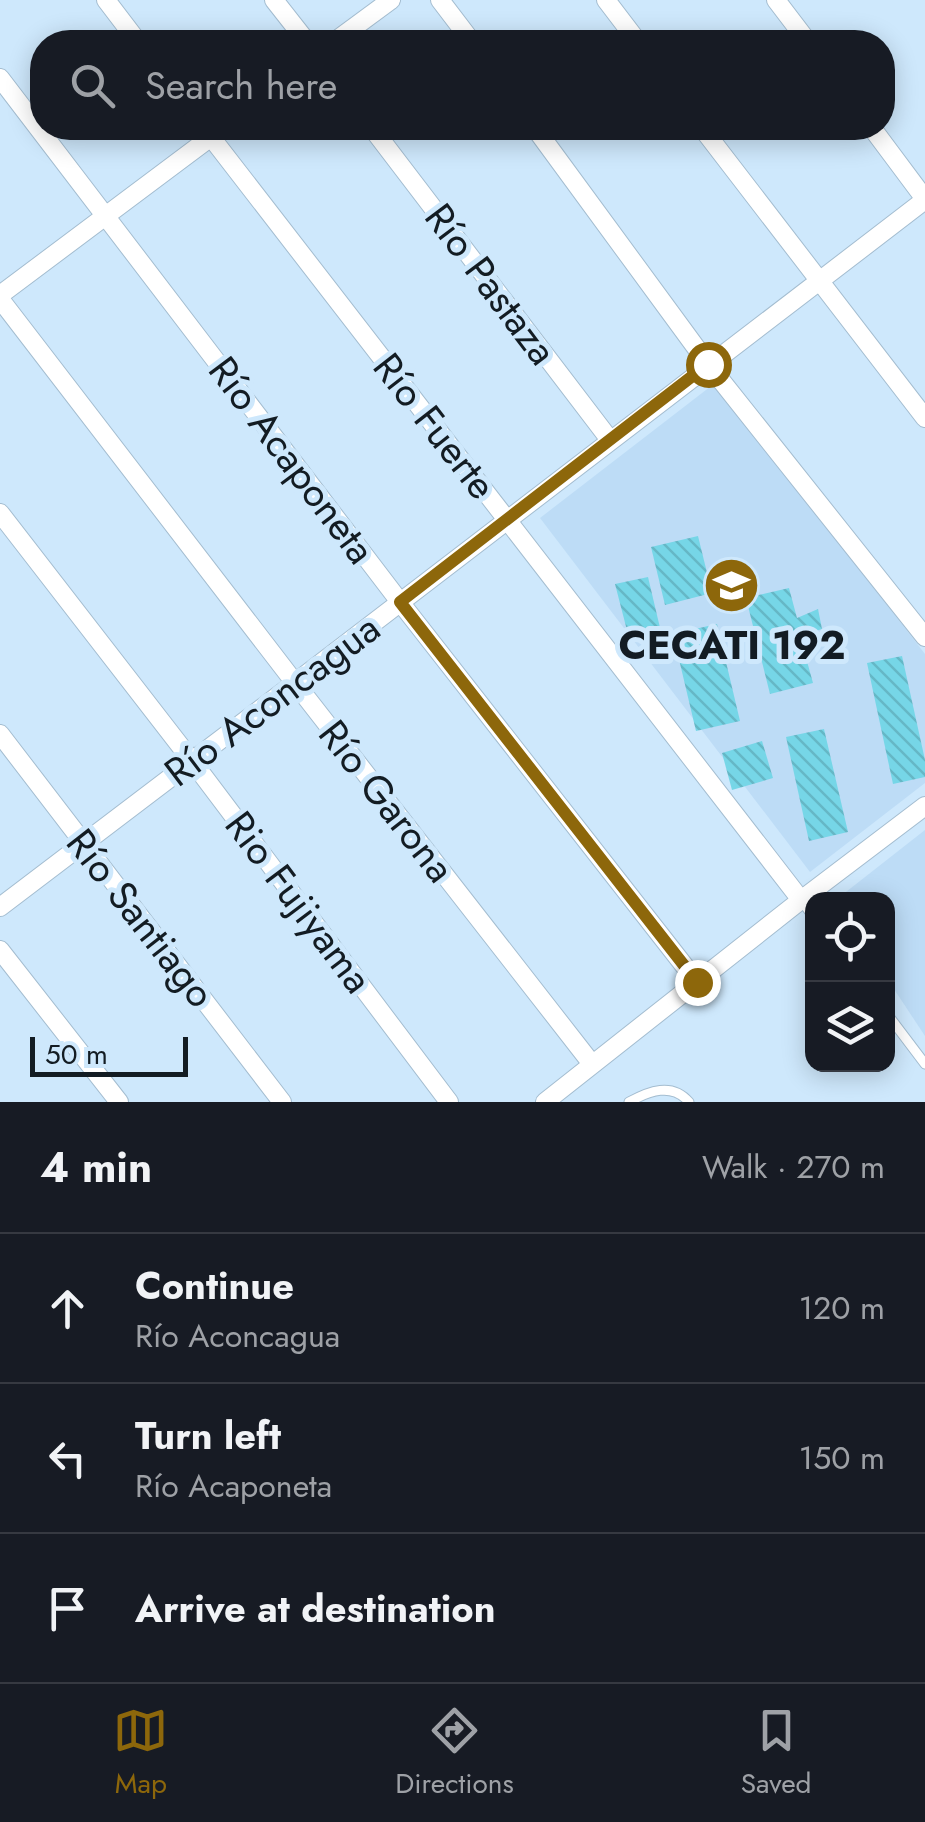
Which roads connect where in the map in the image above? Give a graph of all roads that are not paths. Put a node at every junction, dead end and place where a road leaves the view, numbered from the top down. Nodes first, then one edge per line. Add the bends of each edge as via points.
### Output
1 (106, 0) edge
2 (274, 0) edge
3 (391, 0) edge
4 (440, 0) edge
5 (606, 0) edge
6 (776, 0) edge
7 (129, 30) edge
8 (298, 30) edge
9 (350, 30) edge
10 (463, 30) edge
11 (629, 30) edge
12 (799, 30) edge
13 (0, 78) edge
14 (30, 117) edge
15 (48, 140) edge
16 (202, 140) edge
17 (220, 140) edge
18 (381, 140) edge
19 (544, 140) edge
20 (711, 140) edge
21 (881, 140) edge
22 (925, 199) edge
23 (106, 215) junction
24 (818, 281) junction
25 (0, 296) edge
26 (708, 364) junction
27 (925, 418) edge
28 (610, 440) junction
29 (0, 513) edge
30 (508, 520) junction
31 (400, 602) junction
32 (925, 637) edge
33 (295, 684) junction
34 (0, 734) edge
35 (192, 761) junction
36 (925, 806) edge
37 (84, 844) junction
38 (825, 892) edge
39 (805, 904) edge
40 (0, 906) edge
41 (805, 908) edge
42 (0, 950) edge
43 (697, 982) junction
44 (895, 1023) edge
45 (592, 1064) junction
46 (925, 1064) edge
47 (119, 1102) edge
48 (282, 1102) edge
49 (449, 1102) edge
50 (545, 1102) edge
51 (629, 1102) edge
52 (689, 1102) edge

1 - 7 street
2 - 8 street
3 - 9 street
4 - 10 street
5 - 11 street
6 - 12 street
13 - 14 street, Río Acaponeta
15 - 23 street, Río Acaponeta
16 - 23 street
17 - 30 street, Río Fuerte
18 - 28 street, Río Pastaza
19 - 26 street
20 - 24 street
21 - 22 street
22 - 24 street, Río Aconcagua
23 - 25 street
23 - 31 street, Río Acaponeta
24 - 26 street, Río Aconcagua
24 - 27 street
25 - 33 street, Río Garona
26 - 28 street, Río Aconcagua
26 - 32 street
28 - 30 street, Río Aconcagua
29 - 35 street, Rio Fujiyama
30 - 31 street, Río Aconcagua
30 - 39 street, Río Fuerte
31 - 33 street, Río Aconcagua
31 - 43 street, Río Acaponeta
33 - 35 street, Río Aconcagua
33 - 45 street, Río Garona
34 - 37 street, Río Santiago
35 - 37 street, Río Aconcagua
35 - 49 street, Rio Fujiyama
36 - 38 street
37 - 40 street, Río Aconcagua
37 - 48 street, Río Santiago
41 - 43 street
42 - 47 street
43 - 45 street
44 - 46 lane
45 - 50 street
51 - 52 lane via 667,1090

